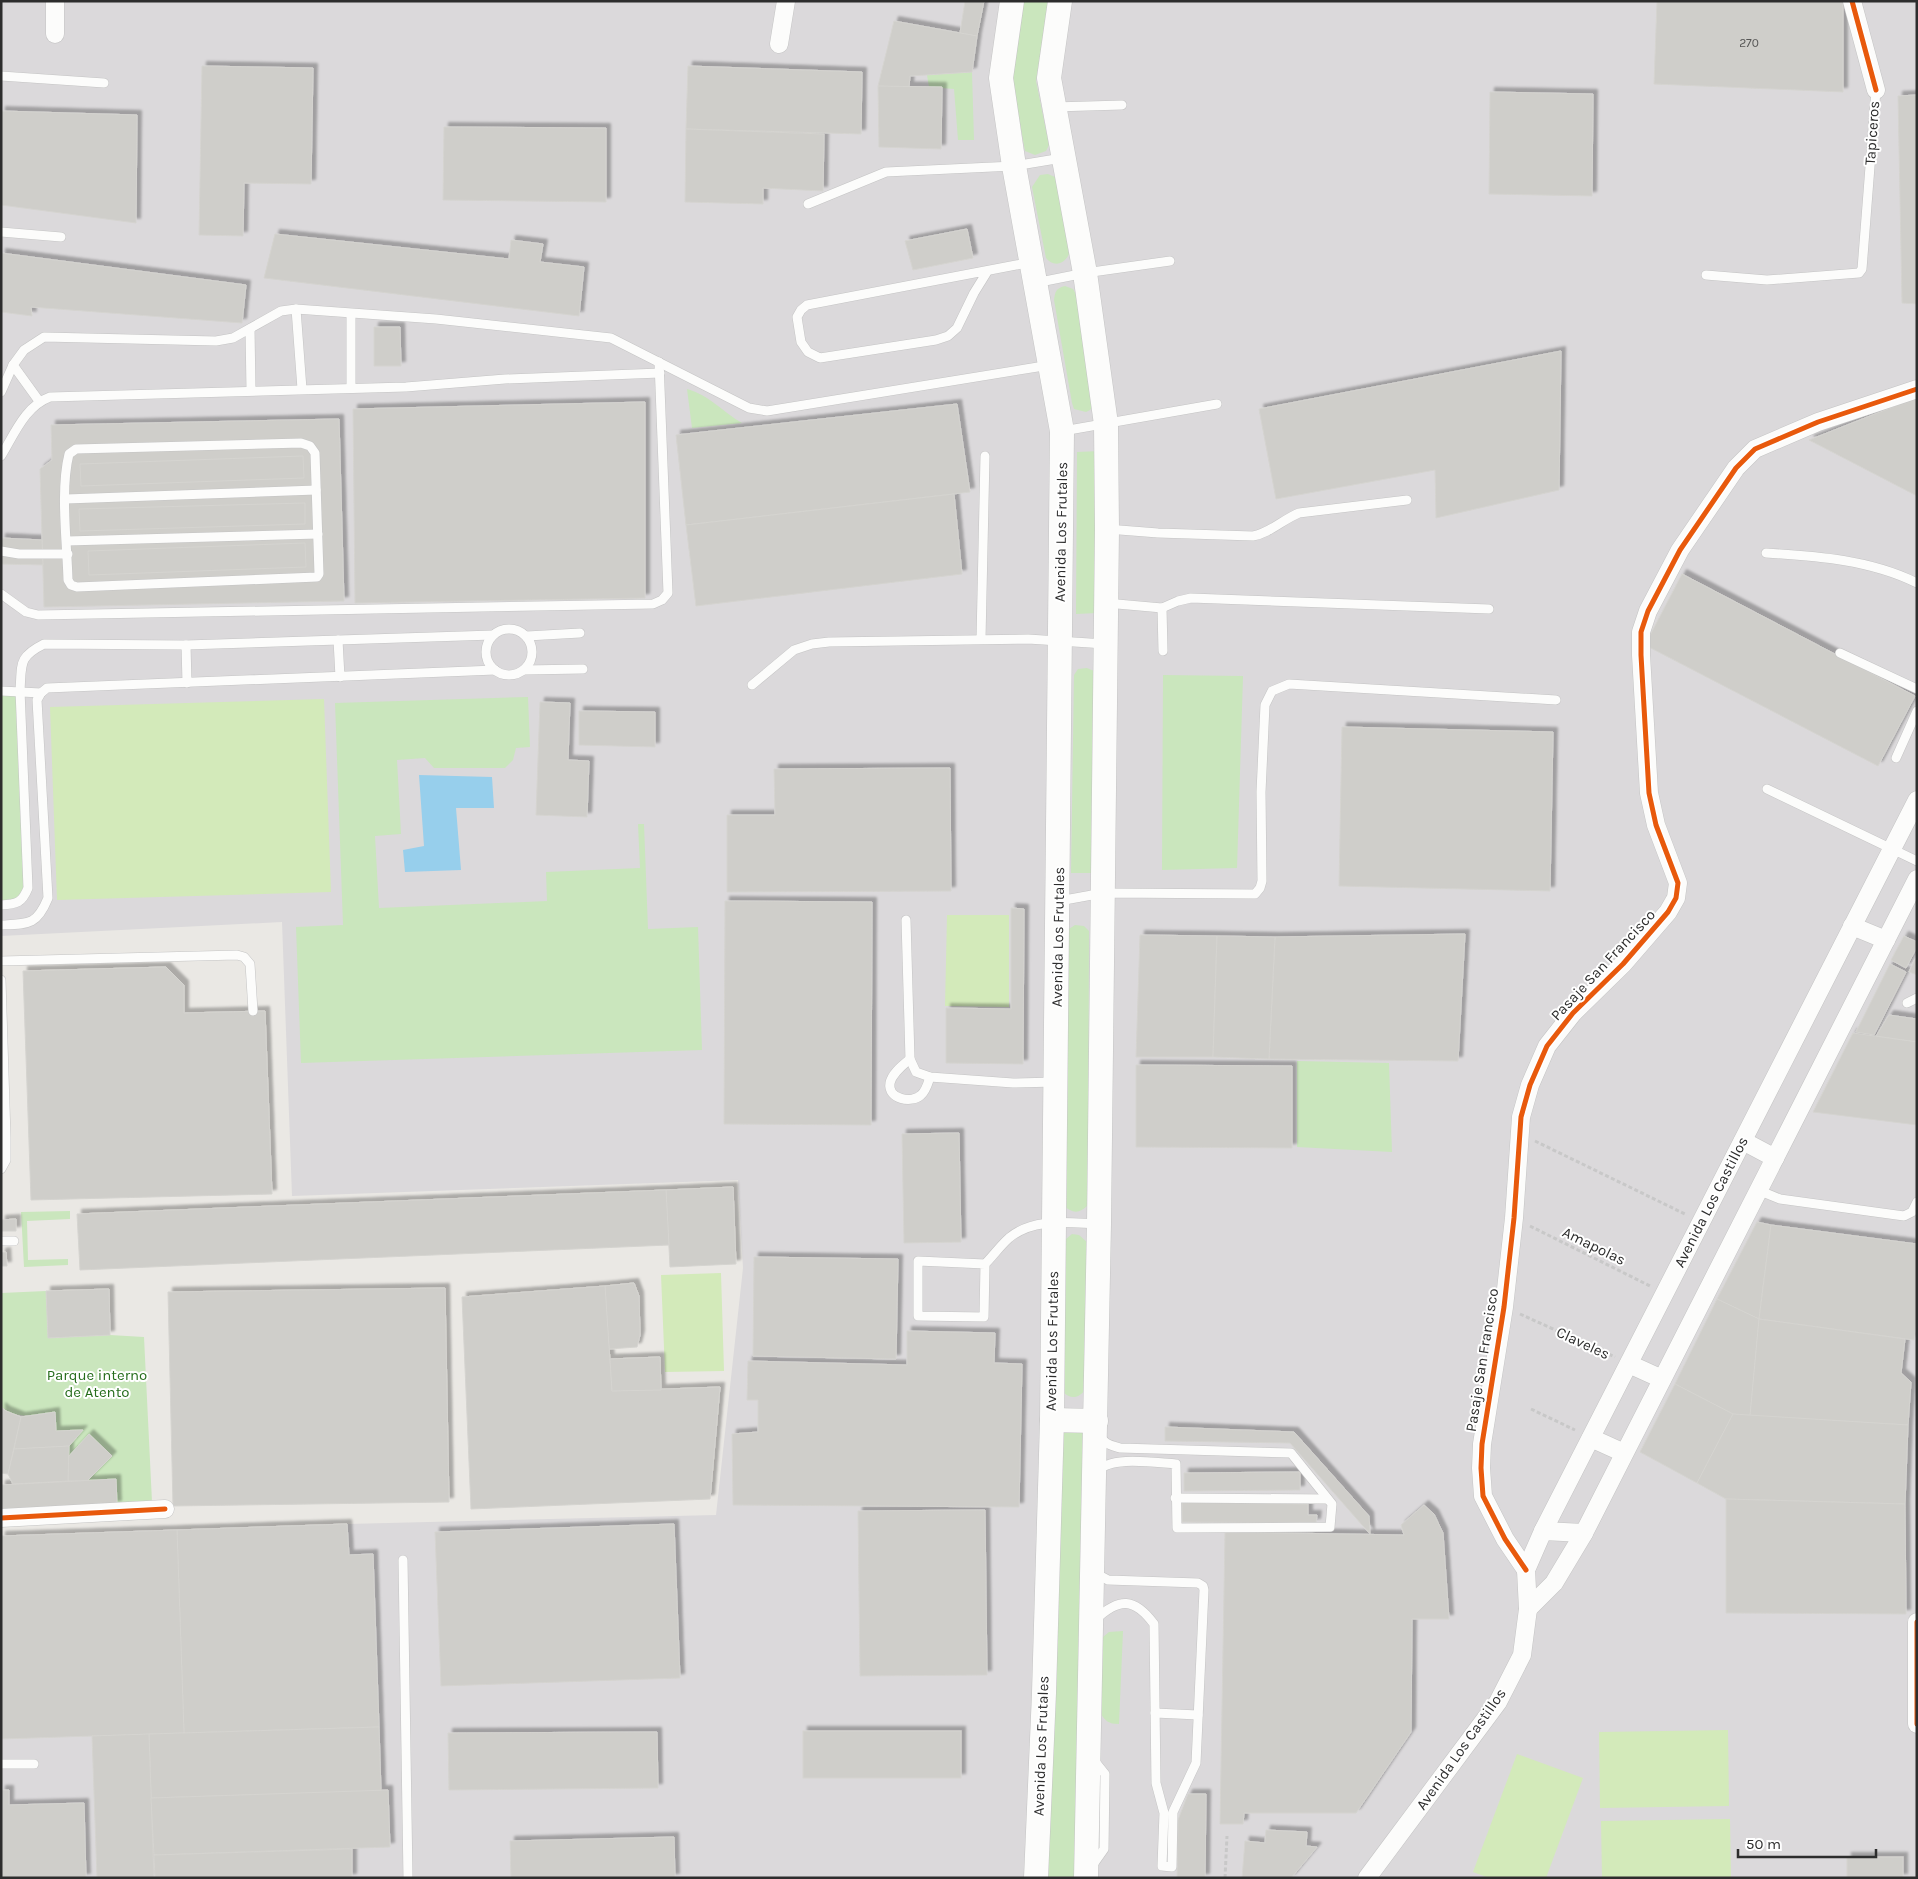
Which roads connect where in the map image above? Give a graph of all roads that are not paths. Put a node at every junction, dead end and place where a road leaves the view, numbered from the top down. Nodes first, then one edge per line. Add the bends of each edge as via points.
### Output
1 (55, 1) edge
2 (786, 1) edge
3 (1012, 1) edge
4 (1060, 1) edge
5 (1852, 1) edge
6 (55, 34) dead end
7 (779, 44) dead end
8 (1, 76) edge
9 (104, 83) dead end
10 (1876, 90) joint
11 (1122, 105) dead end
12 (1054, 107) junction
13 (1063, 158) junction
14 (1014, 166) junction
15 (808, 204) dead end
16 (1, 232) edge
17 (61, 237) dead end
18 (1170, 261) dead end
19 (987, 272) junction
20 (1034, 273) junction
21 (1085, 273) junction
22 (1706, 274) dead end
23 (296, 309) junction
24 (352, 314) junction
25 (250, 329) junction
26 (659, 362) junction
27 (13, 365) junction
28 (1051, 365) junction
29 (660, 373) junction
30 (351, 388) junction
31 (302, 389) junction
32 (1917, 389) edge
33 (251, 390) junction
34 (1, 392) edge
35 (39, 401) junction
36 (1217, 404) dead end
37 (1106, 424) junction
38 (1062, 431) junction
39 (1, 456) edge
40 (985, 456) dead end
41 (316, 490) junction
42 (66, 499) junction
43 (1407, 500) dead end
44 (1107, 529) junction
45 (318, 534) junction
46 (67, 541) junction
47 (1, 551) edge
48 (1766, 553) dead end
49 (68, 554) junction
50 (1917, 583) edge
51 (1, 594) edge
52 (1106, 603) junction
53 (1162, 608) junction
54 (1489, 609) dead end
55 (580, 634) dead end
56 (493, 635) junction
57 (527, 636) junction
58 (981, 639) junction
59 (338, 640) junction
60 (1060, 641) junction
61 (1105, 644) junction
62 (186, 645) junction
63 (1163, 651) dead end
64 (1840, 653) dead end
65 (583, 669) dead end
66 (496, 670) junction
67 (524, 670) junction
68 (340, 676) junction
69 (187, 683) junction
70 (752, 685) dead end
71 (1917, 689) edge
72 (20, 690) junction
73 (1, 691) edge
74 (41, 693) junction
75 (1556, 700) dead end
76 (1917, 711) edge
77 (1896, 758) dead end
78 (1768, 789) dead end
79 (1917, 800) edge
80 (1892, 849) junction
81 (1917, 861) edge
82 (1917, 879) edge
83 (1103, 893) junction
84 (1058, 901) junction
85 (1, 905) edge
86 (1912, 907) edge
87 (906, 920) dead end
88 (1, 925) edge
89 (1852, 926) junction
90 (1886, 940) junction
91 (1, 961) edge
92 (1, 980) edge
93 (1917, 998) edge
94 (1907, 1003) dead end
95 (253, 1011) dead end
96 (910, 1059) junction
97 (930, 1078) junction
98 (1055, 1082) junction
99 (1743, 1141) junction
100 (1775, 1158) junction
101 (1, 1169) edge
102 (1758, 1190) junction
103 (1917, 1202) edge
104 (1054, 1223) junction
105 (1100, 1224) junction
106 (1, 1241) edge
107 (14, 1241) dead end
108 (985, 1264) junction
109 (1629, 1364) junction
110 (1662, 1379) junction
111 (1052, 1420) junction
112 (1096, 1421) junction
113 (1591, 1438) junction
114 (1624, 1453) junction
115 (1095, 1476) junction
116 (1175, 1498) junction
117 (1327, 1499) junction
118 (165, 1509) dead end
119 (1, 1518) edge
120 (1543, 1531) junction
121 (1584, 1533) junction
122 (403, 1560) dead end
123 (1526, 1570) junction
124 (1093, 1572) junction
125 (1528, 1609) junction
126 (1092, 1622) junction
127 (1917, 1622) edge
128 (1155, 1713) junction
129 (1198, 1715) junction
130 (1917, 1724) edge
131 (1, 1764) edge
132 (34, 1764) dead end
133 (1086, 1876) edge
134 (408, 1878) edge
135 (1036, 1878) edge
136 (1367, 1878) edge

1 - 6 street
2 - 7 street
3 - 14 main road, Avenida Los Frutales via 1000,78
4 - 12 main road via 1050,78
5 - 10 street, Tapiceros
8 - 9 lane
10 - 22 lane, Tapiceros via 1859,274 1767,280
11 - 12 lane
12 - 13 main road
13 - 14 lane
13 - 21 main road
14 - 15 lane via 886,172
14 - 20 main road, Avenida Los Frutales
16 - 17 lane
18 - 21 lane
19 - 19 lane via 957,328 948,336 820,358 808,352 801,342 797,317 807,305
19 - 20 lane
20 - 21 lane
20 - 28 main road, Avenida Los Frutales
21 - 37 main road
23 - 24 lane
23 - 25 lane via 281,311
23 - 31 lane
24 - 26 lane via 436,319 611,338
24 - 30 lane
25 - 27 lane via 233,338 216,341 44,337 24,350
25 - 33 lane
26 - 28 lane via 749,408 767,411
26 - 29 lane
27 - 34 lane
27 - 35 lane
28 - 38 main road, Avenida Los Frutales
29 - 30 lane
29 - 51 lane via 668,593 653,604 38,615 26,612
30 - 31 lane
31 - 33 lane
32 - 123 street, Pasaje San Francisco via 1818,422 1755,449 1736,468 1680,550 1641,632 1649,792 1656,825 1678,882 1676,898 1668,912 1623,964 1573,1013 1547,1046 1530,1085 1521,1117 1504,1307 1480,1468 1483,1496 1505,1539
33 - 35 lane via 50,397
35 - 39 lane via 29,411
36 - 37 lane
37 - 38 lane
37 - 44 main road
38 - 60 main road, Avenida Los Frutales
40 - 58 lane
41 - 42 lane
41 - 42 lane via 315,453 310,446 301,443 76,449 69,454 67,463
41 - 45 lane
42 - 46 lane
43 - 44 lane via 1299,513 1252,536
44 - 52 main road
45 - 46 lane
45 - 49 lane via 319,574 313,578 77,587 68,580
46 - 49 lane
47 - 49 lane
48 - 50 lane via 1855,564 1895,572
52 - 53 lane
52 - 61 main road
53 - 54 lane via 1191,598
53 - 63 lane
55 - 57 lane
56 - 57 lane via 506,629
56 - 59 lane
56 - 66 lane via 486,649 490,665
57 - 67 lane via 532,657
58 - 60 lane
58 - 70 lane via 812,644 794,650
59 - 62 lane
59 - 68 lane
60 - 61 lane
60 - 84 main road, Avenida Los Frutales
61 - 83 main road
62 - 69 lane
62 - 72 lane via 44,644 31,650 23,660
64 - 71 lane
65 - 67 lane
66 - 67 lane via 510,675
66 - 68 lane
68 - 69 lane
69 - 74 lane via 48,688
72 - 73 lane
72 - 74 lane
72 - 85 lane via 28,888 24,897 15,904
74 - 88 lane via 37,700 48,898 42,914 27,924
75 - 83 lane via 1289,684 1272,691 1265,705 1261,792 1262,880 1255,894
76 - 77 lane
78 - 80 lane
79 - 80 street, Avenida Los Castillos
80 - 81 lane
80 - 89 street, Avenida Los Castillos
82 - 86 street
83 - 84 lane
83 - 105 main road
84 - 98 main road, Avenida Los Frutales
86 - 90 street
87 - 96 lane
89 - 90 street
89 - 99 street, Avenida Los Castillos
90 - 100 street
91 - 95 lane via 237,955 250,964
92 - 101 lane via 6,1160
93 - 94 lane
96 - 97 lane via 916,1072
96 - 97 lane via 893,1076 890,1084 895,1096 903,1100 917,1098 923,1094
97 - 98 lane
98 - 104 main road, Avenida Los Frutales
99 - 100 street
99 - 109 street, Avenida Los Castillos
100 - 102 street
102 - 103 lane via 1780,1199 1904,1216 1912,1212
102 - 110 street
104 - 105 lane
104 - 108 lane via 1031,1225 1009,1238
104 - 111 main road, Avenida Los Frutales
105 - 112 main road
106 - 107 lane
108 - 108 lane via 918,1261 918,1316 984,1317
109 - 110 street, Claveles
109 - 113 street, Avenida Los Castillos
110 - 114 street
111 - 112 main road
111 - 135 main road, Avenida Los Frutales
112 - 115 main road
112 - 117 lane via 1102,1441 1120,1448 1291,1453
113 - 114 street
113 - 120 street, Avenida Los Castillos
114 - 121 street
115 - 116 lane via 1101,1467 1116,1461 1176,1464
115 - 124 main road
116 - 117 lane
116 - 117 lane via 1177,1528 1330,1527 1332,1504
118 - 119 street
120 - 121 street
120 - 123 street, Avenida Los Castillos
121 - 125 street via 1554,1583
122 - 134 lane
123 - 125 street, Avenida Los Castillos
124 - 126 main road
124 - 129 lane via 1108,1580 1198,1583 1203,1586
125 - 136 street, Avenida Los Castillos via 1522,1655 1498,1702
126 - 128 lane via 1109,1607 1127,1604 1138,1607 1154,1624
126 - 133 main road
127 - 130 street
128 - 129 lane
128 - 129 lane via 1156,1784 1164,1813 1162,1866 1172,1867 1173,1812 1196,1763
131 - 132 lane

